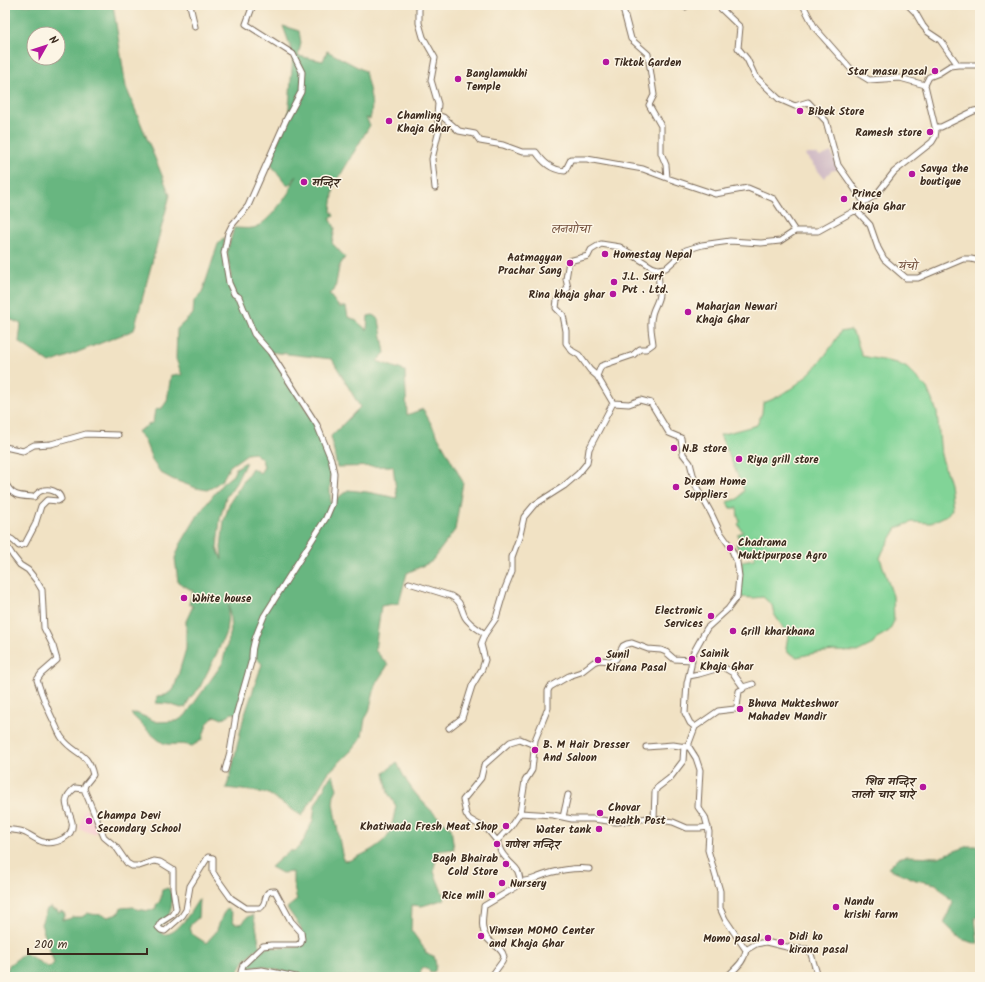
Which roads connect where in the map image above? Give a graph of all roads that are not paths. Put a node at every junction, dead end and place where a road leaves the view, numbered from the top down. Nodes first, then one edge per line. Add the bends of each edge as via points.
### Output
1 (190, 5) edge
2 (253, 5) edge
3 (419, 5) edge
4 (622, 5) edge
5 (683, 5) edge
6 (688, 5) edge
7 (717, 5) edge
8 (803, 5) edge
9 (908, 5) edge
10 (195, 27) dead end
11 (958, 65) junction
12 (980, 65) edge
13 (925, 85) junction
14 (980, 110) edge
15 (437, 115) junction
16 (935, 127) junction
17 (667, 178) junction
18 (435, 188) dead end
19 (864, 202) junction
20 (856, 210) junction
21 (795, 231) junction
22 (980, 261) edge
23 (658, 269) junction
24 (597, 376) junction
25 (613, 403) junction
26 (118, 435) dead end
27 (5, 447) edge
28 (5, 482) edge
29 (5, 537) edge
30 (5, 543) edge
31 (409, 583) dead end
32 (485, 634) junction
33 (692, 660) junction
34 (689, 676) junction
35 (753, 684) dead end
36 (744, 686) junction
37 (695, 727) junction
38 (448, 728) dead end
39 (534, 745) junction
40 (646, 747) dead end
41 (687, 747) junction
42 (225, 770) dead end
43 (84, 789) junction
44 (568, 795) dead end
45 (520, 813) junction
46 (563, 817) junction
47 (654, 818) junction
48 (708, 827) junction
49 (5, 829) edge
50 (496, 841) junction
51 (588, 868) dead end
52 (520, 882) junction
53 (746, 950) junction
54 (296, 977) edge
55 (491, 977) edge
56 (727, 977) edge
57 (818, 977) edge

1 - 10 street
2 - 42 street via 246,24 293,54 302,72 302,92 286,120 248,206 228,233 224,253 229,283 234,294 239,297 254,334 270,352 318,425 334,473 332,504 326,518 264,616 258,631 236,715
3 - 15 street via 419,23 423,37 435,58 431,80 438,104
4 - 17 street via 631,38 648,54 654,95 649,105 661,126 661,153 666,164
5 - 6 street
7 - 19 street via 740,27 738,48 755,76 779,99 795,106 808,102 826,121 838,165
8 - 13 street via 815,28 851,69 869,80 900,78
9 - 11 street via 922,26 940,40
11 - 12 street
11 - 13 street via 950,66 929,77
13 - 16 street
14 - 16 street via 974,110
15 - 17 street via 459,131 475,134 480,141 522,152 536,152 543,162 561,171 565,171 571,159 587,159 643,169
15 - 18 street via 439,130 432,159
16 - 19 street via 932,142 894,172 876,195
17 - 21 street via 715,194 748,188 774,199
19 - 20 street
20 - 21 street via 818,231
20 - 22 street via 870,225 884,259 906,278 918,278 963,259
21 - 23 street via 780,241 730,241 702,245 686,250 666,268
23 - 24 street via 659,299 651,317 653,344 633,355 601,366
23 - 24 street via 620,247 601,244 591,250 588,256 569,261 566,279 568,288 557,300 556,308 563,315 566,343
24 - 25 street
25 - 32 street via 589,449 586,466 564,486 534,505 524,517 512,557 512,571 496,618
25 - 33 street via 629,404 640,400 651,403 669,433 681,438 683,454 690,463 696,486 737,562 737,597 707,628 692,655
26 - 27 street via 86,434 51,444 34,445 23,451
28 - 29 street via 9,491 15,495 34,497 44,490 57,492 61,498 58,501 47,500 41,506 25,544 19,546 14,540
30 - 43 street via 42,590 44,628 57,660 37,680 62,738 91,765 92,775
31 - 32 street via 457,599 465,617
32 - 38 street via 481,644 484,660 482,669 472,686 462,718
33 - 34 street
33 - 39 street via 674,660 666,652 632,643 623,646 616,659 598,660 581,672 550,687 548,708
34 - 36 street via 723,667 733,673
34 - 37 street via 685,714
35 - 36 street
36 - 37 street via 739,691 735,709 718,711
37 - 41 street
39 - 45 street via 532,770 525,781
39 - 50 street via 520,739 503,747 484,765 481,778 463,800 469,819 488,830
40 - 41 street
41 - 47 street via 683,761 655,792
41 - 48 street via 696,758 700,770 698,807
43 - 49 street via 75,788 68,797 66,806 72,827 63,840 42,842 20,831
43 - 54 street via 104,836 116,846 127,863 139,866 154,861 173,870 176,909 158,925 161,930 165,930 182,916 189,900 190,886 208,857 213,858 213,872 235,901 246,908 260,908 264,904 266,893 275,891 291,921 302,935 300,943 297,944 263,946 243,965 241,972 262,970
44 - 46 street
45 - 46 street
45 - 50 street
46 - 47 street via 616,822
47 - 48 street via 687,828
48 - 53 street via 708,850 720,891 720,908 724,919
50 - 52 street via 506,859 518,870
51 - 52 street via 558,871 529,882
52 - 55 street via 484,906 484,932 487,939 502,951 504,957
53 - 56 street via 743,960
53 - 57 street via 766,942 795,949 807,949 810,951

